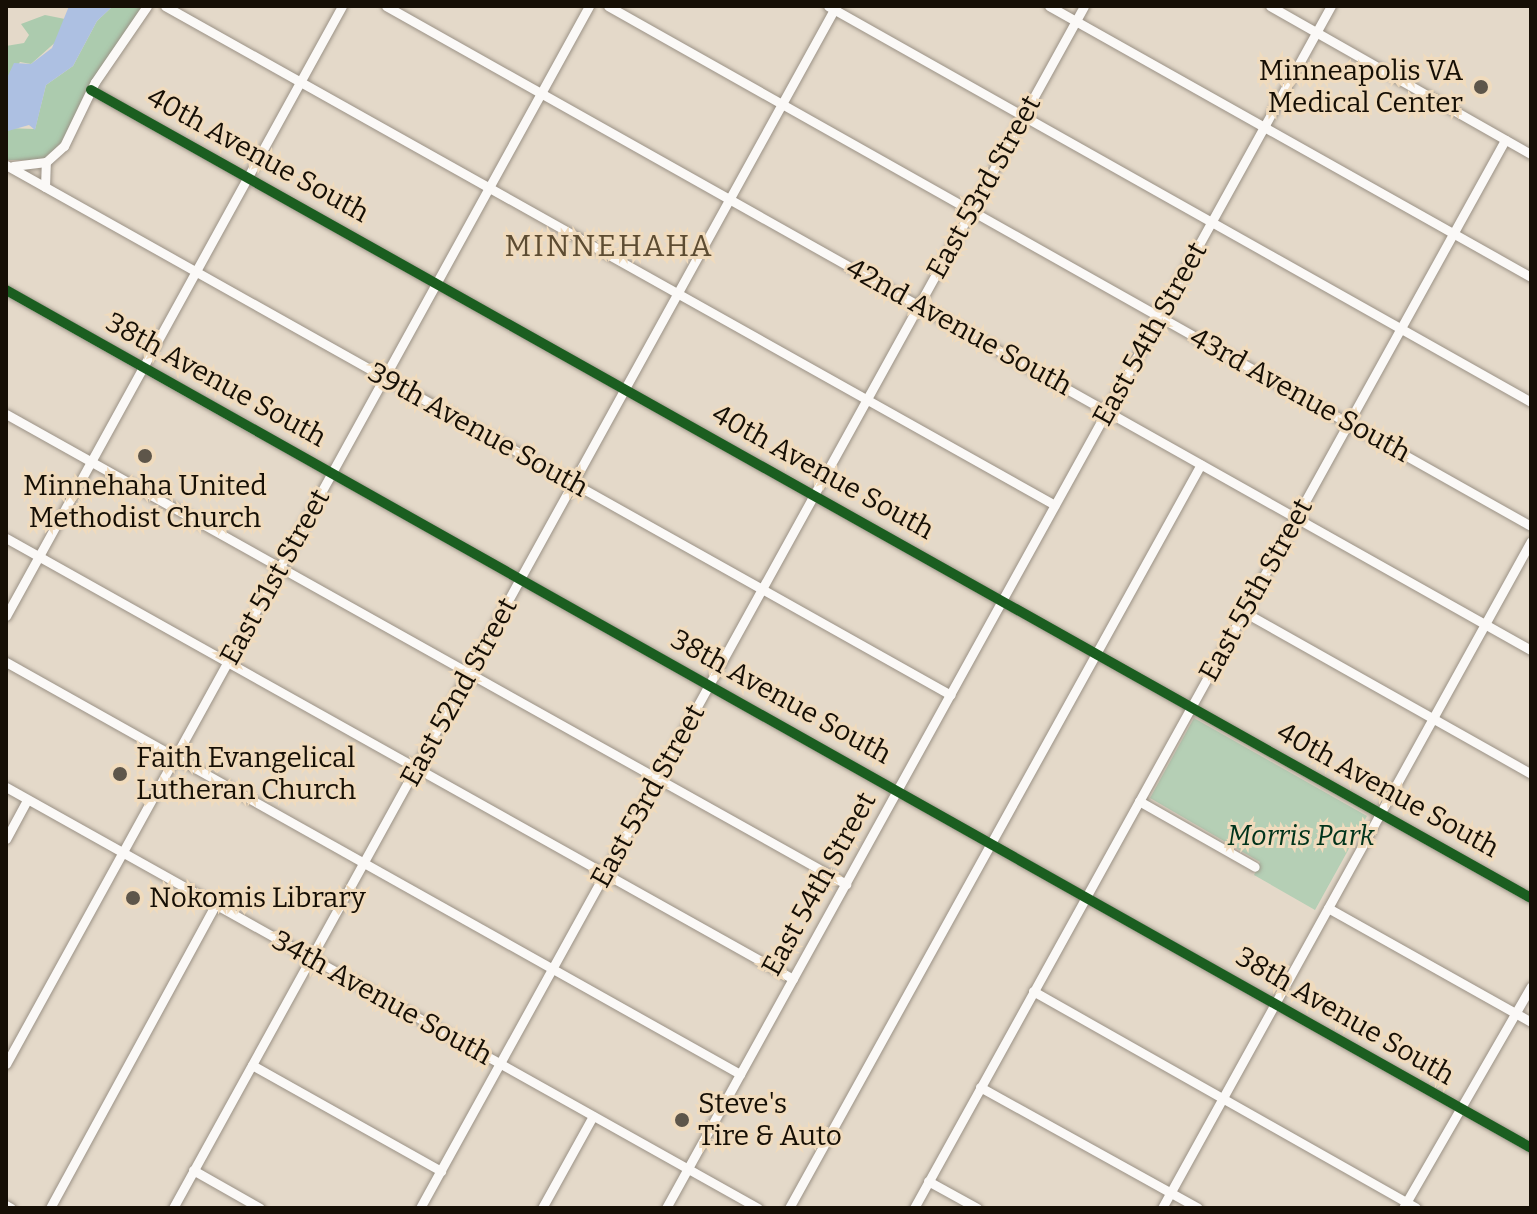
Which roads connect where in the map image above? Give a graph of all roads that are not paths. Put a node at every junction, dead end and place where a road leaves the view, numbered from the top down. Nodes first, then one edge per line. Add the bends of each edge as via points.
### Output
1 (147, 6) edge
2 (165, 6) edge
3 (342, 6) edge
4 (386, 6) edge
5 (589, 6) edge
6 (608, 6) edge
7 (1049, 6) edge
8 (1084, 6) edge
9 (1270, 6) edge
10 (1331, 6) edge
11 (833, 7) edge
12 (1075, 21) junction
13 (1316, 32) junction
14 (301, 80) junction
15 (91, 90) junction
16 (541, 93) junction
17 (783, 105) junction
18 (1024, 116) junction
19 (1264, 127) junction
20 (1505, 140) junction
21 (1531, 154) edge
22 (46, 162) junction
23 (6, 165) edge
24 (249, 176) junction
25 (45, 187) junction
26 (490, 188) junction
27 (730, 199) junction
28 (971, 210) junction
29 (1212, 222) junction
30 (1453, 234) junction
31 (197, 271) junction
32 (1531, 277) edge
33 (437, 282) junction
34 (6, 290) edge
35 (678, 294) junction
36 (919, 305) junction
37 (1160, 316) junction
38 (1401, 328) junction
39 (144, 367) junction
40 (385, 377) junction
41 (626, 389) junction
42 (867, 400) junction
43 (1531, 402) edge
44 (1107, 411) junction
45 (6, 414) edge
46 (1348, 423) junction
47 (91, 462) junction
48 (1201, 464) junction
49 (332, 472) junction
50 (574, 484) junction
51 (815, 495) junction
52 (1055, 505) junction
53 (1296, 517) junction
54 (1531, 526) edge
55 (6, 538) edge
56 (1531, 541) edge
57 (39, 557) junction
58 (280, 567) junction
59 (522, 579) junction
60 (762, 590) junction
61 (1003, 600) junction
62 (1244, 612) junction
63 (6, 616) edge
64 (1485, 624) junction
65 (1531, 650) edge
66 (1098, 654) junction
67 (6, 662) edge
68 (228, 662) junction
69 (469, 674) junction
70 (710, 685) junction
71 (951, 695) junction
72 (1192, 706) junction
73 (1432, 718) junction
74 (176, 757) junction
75 (417, 768) junction
76 (1531, 774) edge
77 (658, 779) junction
78 (6, 787) edge
79 (898, 790) junction
80 (27, 800) junction
81 (1139, 801) junction
82 (1380, 814) junction
83 (6, 839) edge
84 (993, 843) junction
85 (123, 852) junction
86 (364, 864) junction
87 (1255, 867) dead end
88 (605, 873) junction
89 (846, 884) junction
90 (1086, 897) junction
91 (1531, 898) edge
92 (215, 905) junction
93 (1328, 908) junction
94 (312, 958) junction
95 (552, 968) junction
96 (793, 979) junction
97 (1531, 986) edge
98 (1033, 991) junction
99 (1276, 1003) junction
100 (1516, 1014) junction
101 (1531, 1022) edge
102 (500, 1063) junction
103 (6, 1064) edge
104 (252, 1065) junction
105 (740, 1074) junction
106 (980, 1087) junction
107 (1223, 1098) junction
108 (1461, 1108) junction
109 (593, 1116) junction
110 (1531, 1148) edge
111 (688, 1169) junction
112 (193, 1170) junction
113 (441, 1171) junction
114 (928, 1181) junction
115 (1170, 1192) junction
116 (1404, 1205) edge
117 (50, 1208) edge
118 (173, 1208) edge
119 (260, 1208) edge
120 (420, 1208) edge
121 (542, 1208) edge
122 (666, 1208) edge
123 (758, 1208) edge
124 (789, 1208) edge
125 (914, 1208) edge
126 (977, 1208) edge
127 (1162, 1208) edge
128 (1198, 1208) edge
129 (1416, 1208) edge

1 - 15 street
2 - 14 street
3 - 14 street
4 - 16 street, 42nd Avenue South
5 - 16 street, East 51st Street
6 - 17 street, 43rd Avenue South
7 - 12 street
8 - 12 street, East 53rd Street
9 - 13 street
10 - 13 street, East 54th Street
11 - 17 street, East 52nd Street
11 - 18 street
12 - 18 street, East 53rd Street
12 - 19 street
13 - 19 street, East 54th Street
13 - 20 street
14 - 24 street
14 - 26 street
15 - 22 street via 72,136
15 - 24 street, 40th Avenue South
16 - 26 street, East 51st Street
16 - 27 street, 42nd Avenue South
17 - 27 street, East 52nd Street
17 - 28 street, 43rd Avenue South
18 - 28 street, East 53rd Street
18 - 29 street
19 - 29 street, East 54th Street
19 - 30 street
20 - 21 street
20 - 30 street, East 55th Street
22 - 23 street
22 - 25 street
23 - 25 street, 39th Avenue South
24 - 31 street
24 - 33 street, 40th Avenue South
25 - 31 street, 39th Avenue South
26 - 33 street, East 51st Street
26 - 35 street
27 - 35 street, East 52nd Street
27 - 36 street, 42nd Avenue South
28 - 36 street, East 53rd Street
28 - 37 street, 43rd Avenue South
29 - 37 street, East 54th Street
29 - 38 street
30 - 32 street
30 - 38 street, East 55th Street
31 - 39 street
31 - 40 street, 39th Avenue South
33 - 40 street, East 51st Street
33 - 41 street, 40th Avenue South
34 - 39 street, 38th Avenue South
35 - 41 street, East 52nd Street
35 - 42 street
36 - 42 street, East 53rd Street
36 - 44 street, 42nd Avenue South
37 - 44 street, East 54th Street
37 - 46 street, 43rd Avenue South
38 - 43 street
38 - 46 street, East 55th Street
39 - 47 street
39 - 49 street, 38th Avenue South
40 - 49 street, East 51st Street
40 - 50 street, 39th Avenue South
41 - 50 street, East 52nd Street
41 - 51 street, 40th Avenue South
42 - 51 street, East 53rd Street
42 - 52 street
44 - 48 street, 42nd Avenue South
44 - 52 street, East 54th Street
45 - 47 street
46 - 53 street, East 55th Street
46 - 54 street, 43rd Avenue South
47 - 57 street
47 - 58 street
48 - 53 street, 42nd Avenue South
48 - 66 street
49 - 58 street, East 51st Street
49 - 59 street, 38th Avenue South
50 - 59 street, East 52nd Street
50 - 60 street, 39th Avenue South
51 - 60 street, East 53rd Street
51 - 61 street, 40th Avenue South
52 - 61 street, East 54th Street
53 - 62 street, East 55th Street
53 - 64 street, 42nd Avenue South
55 - 57 street
56 - 64 street
57 - 63 street
57 - 68 street
58 - 68 street, East 51st Street
58 - 69 street
59 - 69 street, East 52nd Street
59 - 70 street, 38th Avenue South
60 - 70 street, East 53rd Street
60 - 71 street, 39th Avenue South
61 - 66 street, 40th Avenue South
61 - 71 street, East 54th Street
62 - 72 street, East 55th Street
62 - 73 street
64 - 65 street, 42nd Avenue South
64 - 73 street
66 - 72 street, 40th Avenue South
66 - 84 street
67 - 74 street
68 - 74 street, East 51st Street
68 - 75 street
69 - 75 street, East 52nd Street
69 - 77 street
70 - 77 street, East 53rd Street
70 - 79 street, 38th Avenue South
71 - 79 street, East 54th Street
72 - 81 street, East 55th Street
72 - 82 street, 40th Avenue South
73 - 76 street
73 - 82 street
74 - 85 street, East 51st Street
74 - 86 street
75 - 86 street, East 52nd Street
75 - 88 street
77 - 88 street, East 53rd Street
77 - 89 street
78 - 80 street, 34th Avenue South
79 - 84 street, 38th Avenue South
79 - 89 street, East 54th Street
80 - 83 street
80 - 85 street, 34th Avenue South
81 - 87 street
81 - 90 street, East 55th Street
82 - 91 street, 40th Avenue South
82 - 93 street
84 - 90 street, 38th Avenue South
84 - 124 street
85 - 92 street, 34th Avenue South
85 - 103 street, East 51st Street
86 - 94 street, East 52nd Street
86 - 95 street
88 - 95 street, East 53rd Street
88 - 96 street
89 - 96 street, East 54th Street
90 - 98 street, East 55th Street
90 - 99 street, 38th Avenue South
92 - 94 street, 34th Avenue South
92 - 117 street
93 - 99 street
93 - 100 street
94 - 102 street, 34th Avenue South
94 - 104 street, East 52nd Street
95 - 102 street, East 53rd Street
95 - 105 street
96 - 105 street, East 54th Street
97 - 100 street
98 - 106 street, East 55th Street
98 - 107 street
99 - 107 street
99 - 108 street, 38th Avenue South
100 - 101 street
100 - 108 street
102 - 109 street, 34th Avenue South
102 - 113 street, East 53rd Street
104 - 112 street, East 52nd Street
104 - 113 street
105 - 111 street, East 54th Street
106 - 114 street, East 55th Street
106 - 115 street
107 - 115 street
107 - 116 street
108 - 110 street, 38th Avenue South
108 - 116 street
109 - 111 street, 34th Avenue South
109 - 121 street
111 - 122 street, East 54th Street
111 - 123 street, 34th Avenue South
112 - 118 street, East 52nd Street
112 - 119 street
113 - 120 street, East 53rd Street
114 - 125 street, East 55th Street
114 - 126 street
115 - 127 street
115 - 128 street
116 - 129 street

